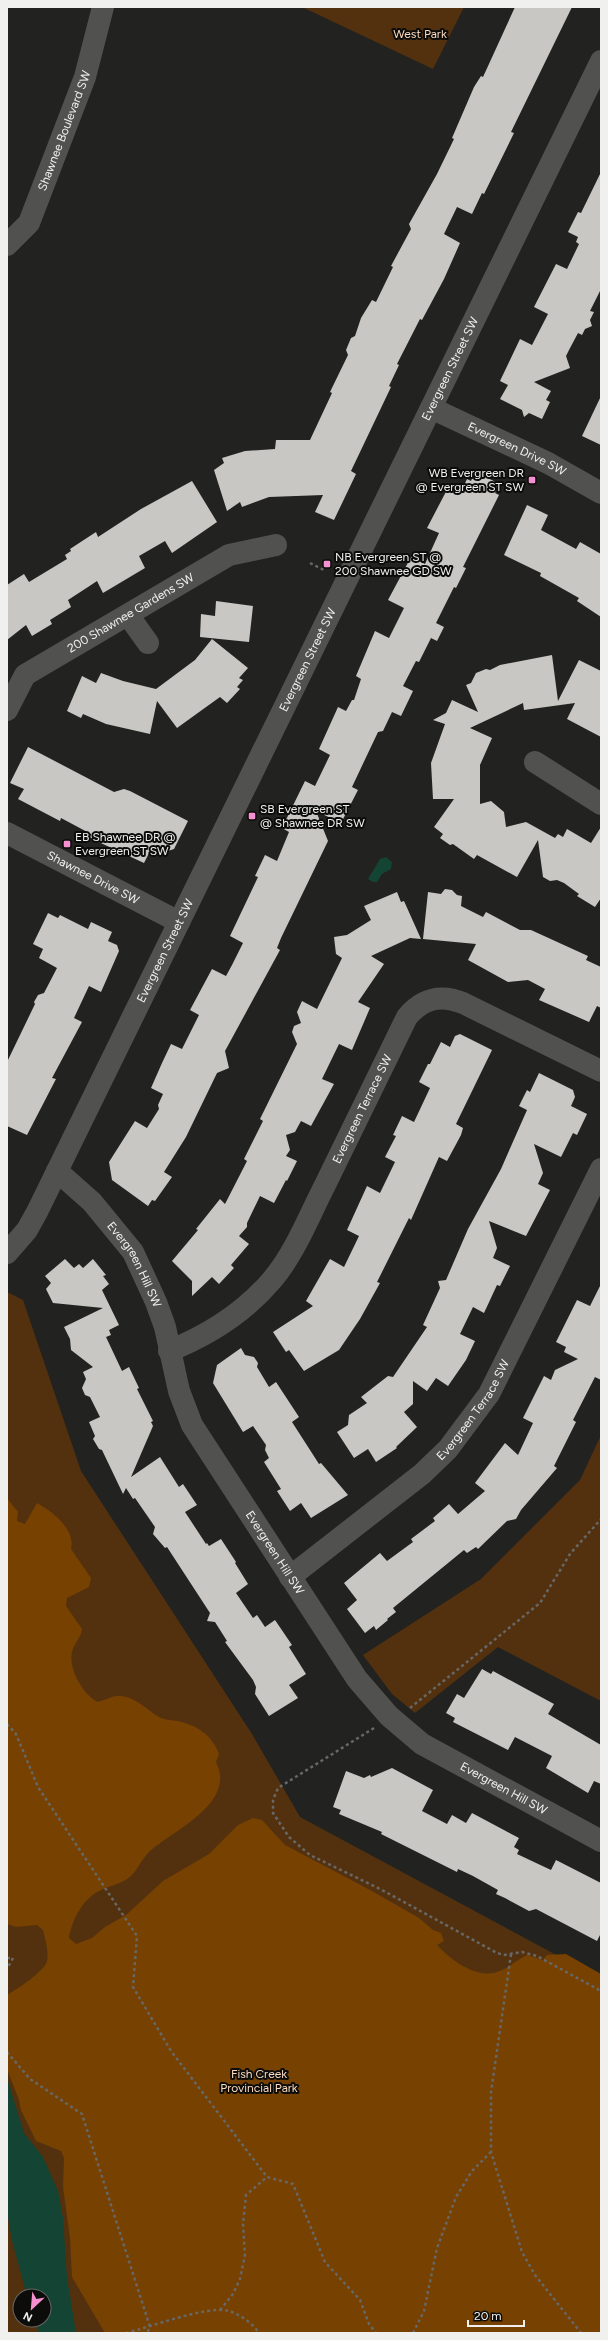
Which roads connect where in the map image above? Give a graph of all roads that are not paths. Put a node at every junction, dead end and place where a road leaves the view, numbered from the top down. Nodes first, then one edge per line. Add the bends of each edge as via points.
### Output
1 (103, 7) edge
2 (601, 61) edge
3 (7, 245) edge
4 (431, 408) junction
5 (601, 493) edge
6 (276, 545) dead end
7 (128, 615) junction
8 (148, 643) dead end
9 (7, 710) edge
10 (535, 762) dead end
11 (601, 804) edge
12 (7, 833) edge
13 (179, 922) junction
14 (601, 1071) edge
15 (601, 1169) edge
16 (57, 1171) junction
17 (7, 1253) edge
18 (169, 1351) junction
19 (290, 1577) junction
20 (601, 1841) edge

1 - 3 street, Shawnee Boulevard SW via 85,77 29,223
2 - 4 street, Evergreen Street SW
4 - 5 street, Evergreen Drive SW via 548,463
4 - 13 street, Evergreen Street SW
6 - 7 street, 200 Shawnee Gardens SW via 229,555
7 - 8 street
7 - 9 street, 200 Shawnee Gardens SW via 25,675
10 - 11 street
12 - 13 street, Shawnee Drive SW
13 - 16 street, Evergreen Street SW
14 - 18 street, Evergreen Terrace SW via 463,1003 442,998 426,1000 407,1017 297,1241 273,1280 242,1310 216,1328 192,1342
15 - 19 street, Evergreen Terrace SW via 489,1394 469,1423 448,1449 422,1474
16 - 17 street, Evergreen Street SW via 27,1230
16 - 18 street, Evergreen Hill SW via 92,1202 133,1252 156,1302 165,1327
18 - 19 street, Evergreen Hill SW via 179,1391 192,1425
19 - 20 street, Evergreen Hill SW via 357,1680 401,1727 440,1755

